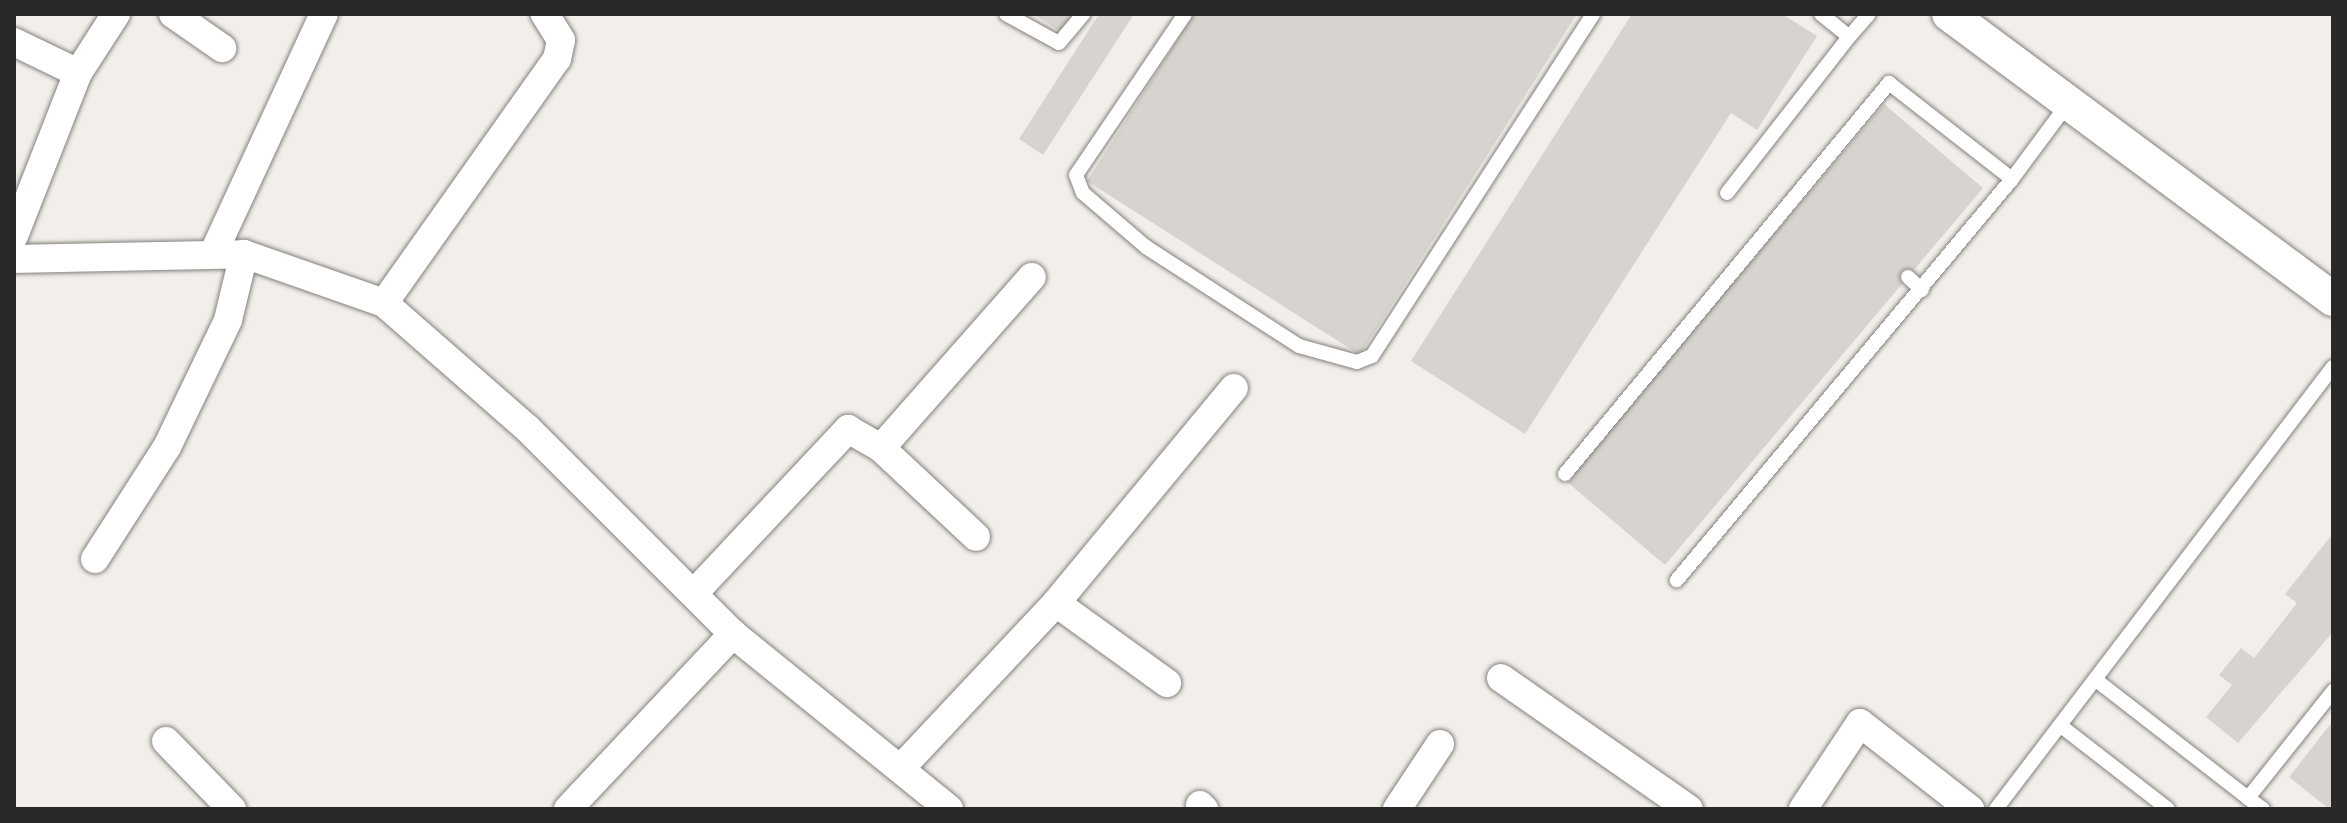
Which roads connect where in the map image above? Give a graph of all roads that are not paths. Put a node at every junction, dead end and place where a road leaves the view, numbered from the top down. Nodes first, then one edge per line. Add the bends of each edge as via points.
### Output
1 (116, 14) edge
2 (173, 14) edge
3 (324, 14) edge
4 (545, 14) edge
5 (1006, 14) edge
6 (1083, 14) edge
7 (1185, 14) edge
8 (1593, 14) edge
9 (1821, 14) edge
10 (1869, 14) edge
11 (1949, 14) edge
12 (1849, 37) junction
13 (14, 42) edge
14 (222, 48) dead end
15 (78, 73) junction
16 (2070, 101) junction
17 (2012, 179) junction
18 (1727, 193) dead end
19 (14, 236) edge
20 (213, 254) junction
21 (244, 254) junction
22 (14, 259) edge
23 (1032, 277) dead end
24 (1908, 277) dead end
25 (1922, 290) junction
26 (2333, 299) edge
27 (384, 303) junction
28 (2333, 367) edge
29 (1234, 388) dead end
30 (881, 448) junction
31 (1565, 474) dead end
32 (976, 537) dead end
33 (95, 559) dead end
34 (1677, 580) dead end
35 (695, 592) junction
36 (1056, 603) junction
37 (733, 634) junction
38 (1501, 678) dead end
39 (2096, 680) junction
40 (1167, 683) dead end
41 (2333, 691) edge
42 (2061, 726) junction
43 (166, 741) dead end
44 (1440, 744) dead end
45 (901, 768) junction
46 (2248, 798) junction
47 (232, 809) edge
48 (568, 809) edge
49 (949, 809) edge
50 (1397, 809) edge
51 (1689, 809) edge
52 (1803, 809) edge
53 (1970, 809) edge
54 (1996, 809) edge
55 (2168, 809) edge
56 (2263, 809) edge

1 - 15 street
2 - 14 street
3 - 20 street
4 - 27 street via 561,40 557,59
5 - 6 lane via 1059,43
7 - 8 lane via 1076,175 1083,193 1146,247 1299,346 1357,362 1372,356
9 - 12 lane
10 - 12 lane
11 - 16 street
12 - 18 lane
13 - 15 street
15 - 19 street
16 - 17 lane
16 - 26 street
17 - 25 lane
17 - 31 lane via 1889,83
20 - 21 street
20 - 22 street
21 - 27 street
21 - 33 street via 228,320 167,447
23 - 30 street
24 - 25 lane
25 - 34 lane
27 - 35 street via 528,429
28 - 39 lane
29 - 36 street
30 - 32 street
30 - 35 street via 841,431
35 - 37 street
36 - 40 street
36 - 45 street
37 - 45 street
37 - 48 street
38 - 51 street
39 - 42 lane
39 - 46 lane
41 - 46 lane
42 - 54 lane
42 - 55 lane
43 - 47 street
44 - 50 street
45 - 49 street
46 - 56 lane
52 - 53 street via 1860,723

